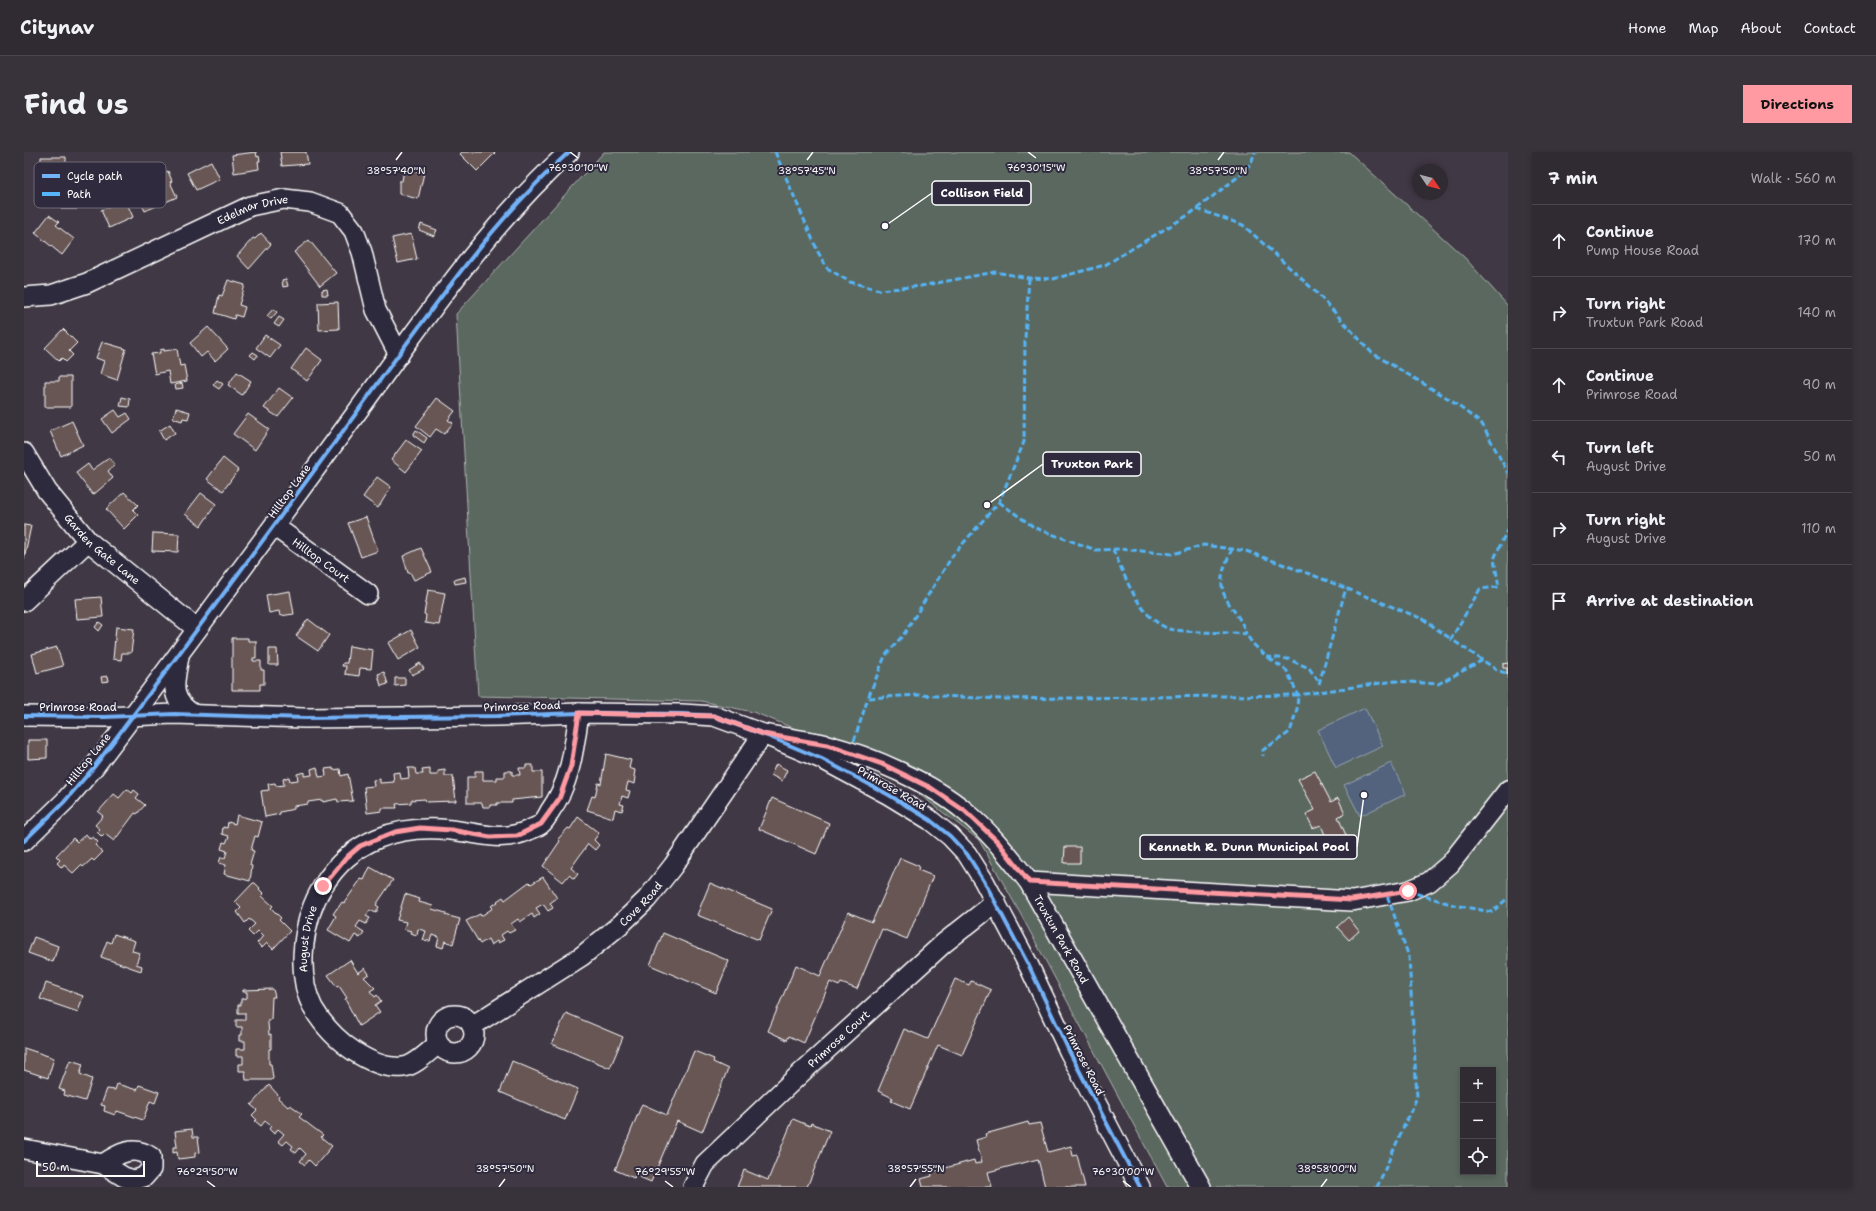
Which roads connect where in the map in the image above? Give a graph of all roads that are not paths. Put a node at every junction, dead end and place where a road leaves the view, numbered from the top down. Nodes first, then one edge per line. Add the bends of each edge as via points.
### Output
1 (569, 152) edge
2 (24, 297) edge
3 (399, 355) junction
4 (24, 453) edge
5 (274, 526) junction
6 (88, 541) junction
7 (368, 594) dead end
8 (24, 600) edge
9 (197, 629) junction
10 (180, 653) junction
11 (579, 713) junction
12 (196, 715) junction
13 (24, 716) edge
14 (132, 717) junction
15 (763, 734) junction
16 (1508, 790) edge
17 (24, 841) edge
18 (1029, 882) junction
19 (996, 902) junction
20 (472, 1026) junction
21 (438, 1044) junction
22 (24, 1149) edge
23 (103, 1164) dead end
24 (693, 1187) edge
25 (1140, 1187) edge
26 (1201, 1187) edge

1 - 3 street, Hilltop Lane via 512,211 464,268
2 - 3 street, Edelmar Drive via 51,295 87,283 250,206 284,199 310,202 340,213 354,231 362,252 376,310
3 - 5 street, Hilltop Lane
4 - 6 street, Garden Gate Lane via 47,491
5 - 7 street, Hilltop Court
5 - 9 street, Hilltop Lane
6 - 8 street
6 - 9 street, Garden Gate Lane
9 - 10 street, Hilltop Lane
10 - 12 street via 173,686 183,709
10 - 14 street, Hilltop Lane
11 - 12 street, Primrose Road via 408,718
11 - 15 street, Primrose Road via 714,716
11 - 21 street, August Drive via 571,766 559,799 541,824 517,836 490,837 420,828 395,832 360,846 347,857 323,886 314,904 304,938 306,984 313,1006 333,1034 370,1062 404,1068
12 - 14 street, Primrose Road
13 - 14 street, Primrose Road
14 - 17 street, Hilltop Lane via 94,768
15 - 18 street, Truxtun Park Road via 827,745 882,764 931,788 965,811 998,842
15 - 19 street, Primrose Road via 822,759 889,794 930,820 967,854
15 - 20 street, Cove Road via 673,866 647,899 582,956
16 - 18 street via 1450,864 1429,882 1408,891 1352,900
18 - 26 street, Truxtun Park Road
19 - 24 street, Primrose Court via 944,943 801,1073 705,1164
19 - 25 street, Primrose Road via 1069,1051
20 - 21 street via 474,1040 467,1050 448,1053
20 - 21 street via 460,1015 448,1016 438,1025
22 - 23 street

